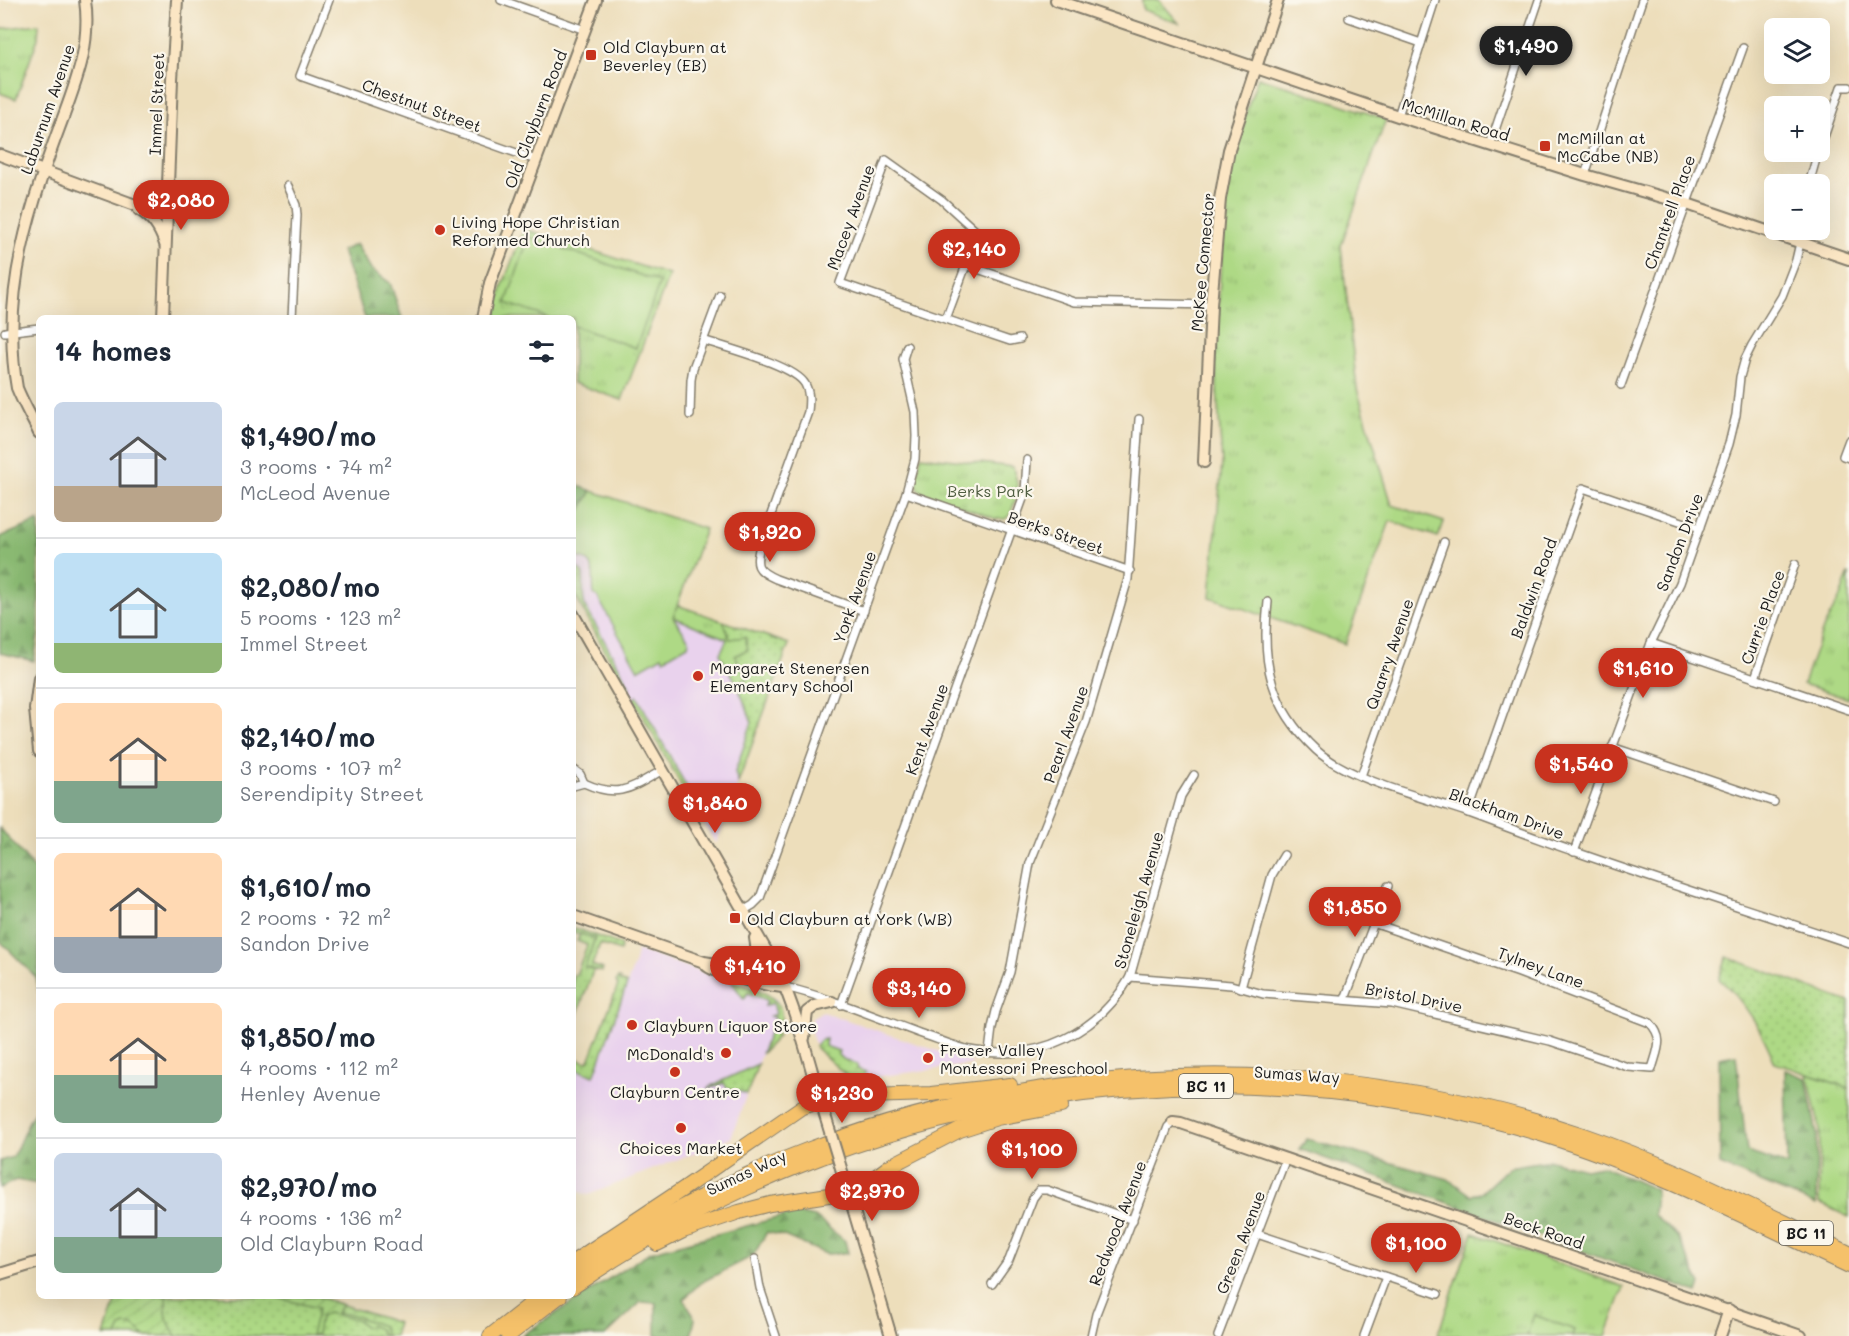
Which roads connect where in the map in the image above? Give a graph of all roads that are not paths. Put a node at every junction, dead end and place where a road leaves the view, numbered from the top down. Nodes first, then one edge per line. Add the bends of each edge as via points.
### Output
1 (85, 0) edge
2 (177, 0) edge
3 (329, 0) edge
4 (501, 0) edge
5 (596, 0) edge
6 (1056, 0) edge
7 (1278, 0) edge
8 (1435, 0) edge
9 (1539, 0) edge
10 (1642, 0) edge
11 (1349, 18) dead end
12 (585, 30) junction
13 (1421, 43) junction
14 (1743, 48) dead end
15 (1256, 69) junction
16 (1849, 87) edge
17 (1398, 116) junction
18 (1830, 118) edge
19 (1490, 145) junction
20 (0, 155) edge
21 (536, 160) junction
22 (43, 171) junction
23 (1585, 175) junction
24 (288, 186) dead end
25 (123, 201) junction
26 (1687, 204) junction
27 (168, 213) junction
28 (1801, 242) junction
29 (166, 247) junction
30 (1849, 259) edge
31 (966, 265) junction
32 (720, 294) dead end
33 (1212, 305) junction
34 (164, 315) edge
35 (292, 315) edge
36 (484, 315) edge
37 (946, 319) junction
38 (36, 328) edge
39 (5, 332) junction
40 (1020, 339) dead end
41 (703, 340) junction
42 (907, 346) dead end
43 (1621, 385) dead end
44 (690, 414) dead end
45 (1139, 419) dead end
46 (36, 427) edge
47 (1849, 440) edge
48 (1849, 458) edge
49 (1027, 460) dead end
50 (1204, 462) dead end
51 (906, 493) junction
52 (1700, 528) junction
53 (1011, 531) junction
54 (1444, 542) dead end
55 (1795, 564) dead end
56 (1130, 571) junction
57 (1268, 602) dead end
58 (864, 611) junction
59 (576, 619) edge
60 (1651, 643) junction
61 (1755, 678) junction
62 (36, 701) edge
63 (1849, 710) edge
64 (36, 719) edge
65 (1612, 747) junction
66 (576, 771) edge
67 (661, 771) junction
68 (1194, 775) dead end
69 (1361, 776) junction
70 (584, 783) junction
71 (576, 785) edge
72 (1774, 802) dead end
73 (1468, 813) junction
74 (1574, 852) junction
75 (1284, 855) dead end
76 (1388, 886) dead end
77 (743, 911) junction
78 (576, 917) edge
79 (1373, 923) junction
80 (752, 926) junction
81 (1849, 943) edge
82 (704, 962) junction
83 (741, 968) junction
84 (1130, 977) junction
85 (785, 987) junction
86 (1241, 988) junction
87 (1345, 999) junction
88 (837, 1004) junction
89 (804, 1044) junction
90 (990, 1052) junction
91 (1652, 1069) joint
92 (1209, 1074) junction
93 (1277, 1088) junction
94 (822, 1107) junction
95 (1173, 1122) joint
96 (1286, 1158) junction
97 (848, 1192) junction
98 (1762, 1212) junction
99 (1133, 1220) junction
100 (1257, 1234) junction
101 (1849, 1246) edge
102 (1849, 1253) edge
103 (755, 1259) dead end
104 (576, 1260) edge
105 (36, 1263) edge
106 (1849, 1266) edge
107 (576, 1272) edge
108 (0, 1274) edge
109 (1386, 1277) junction
110 (992, 1284) dead end
111 (576, 1285) edge
112 (576, 1291) edge
113 (1438, 1294) dead end
114 (524, 1299) edge
115 (537, 1299) edge
116 (556, 1299) edge
117 (564, 1299) edge
118 (1729, 1310) junction
119 (521, 1325) junction
120 (480, 1336) edge
121 (490, 1336) edge
122 (508, 1336) edge
123 (776, 1336) edge
124 (891, 1336) edge
125 (1091, 1336) edge
126 (1218, 1336) edge
127 (1364, 1336) edge
128 (1720, 1336) edge
129 (1801, 1336) edge

1 - 22 main road, Laburnum Avenue via 87,23 82,62
2 - 27 main road, Immel Street
3 - 21 street, Chestnut Street via 300,76
4 - 12 street
5 - 12 main road, Old Clayburn Road
6 - 15 main road, McMillan Road
7 - 15 main road, McKee Connector
8 - 13 street
9 - 19 street
10 - 23 street
11 - 13 street
12 - 21 main road, Old Clayburn Road
13 - 17 street
14 - 26 street, Chantrell Place
15 - 17 main road, McMillan Road
15 - 33 main road, McKee Connector via 1229,150 1220,200
16 - 18 street via 1841,87
17 - 19 main road, McMillan Road
19 - 23 main road, McMillan Road
20 - 22 main road
21 - 36 main road, Old Clayburn Road via 490,283
22 - 25 main road
22 - 39 main road, Laburnum Avenue via 10,264
23 - 26 main road, McMillan Road
24 - 35 street via 297,214
25 - 27 main road
25 - 29 main road via 155,223
26 - 28 main road, McMillan Road
26 - 43 street, Chantrell Place
27 - 29 main road, Immel Street
28 - 30 main road, McMillan Road
28 - 52 street, Sandon Drive via 1782,296 1745,359 1729,444
29 - 34 main road, Immel Street
31 - 33 street via 1074,302
31 - 37 street
31 - 37 street, Macey Avenue via 978,233 942,200 886,159 840,283
32 - 41 street
33 - 50 main road, McKee Connector
37 - 40 street via 1010,341
38 - 39 street
39 - 46 main road, Laburnum Avenue via 17,388
41 - 44 street via 691,380
41 - 58 street via 793,372 808,393 808,412 760,545 758,568 776,579
42 - 51 street, York Avenue via 903,358 916,436
45 - 56 street, Pearl Avenue
47 - 48 street via 1843,456
49 - 53 street, Kent Avenue via 1025,493
51 - 53 street, Berks Street
51 - 58 street, York Avenue
52 - 60 street, Sandon Drive via 1680,583
52 - 73 street, Baldwin Road via 1583,488
53 - 56 street, Berks Street
53 - 88 street, Kent Avenue
54 - 69 street, Quarry Avenue
55 - 61 street, Currie Place
56 - 90 street, Pearl Avenue via 1086,722 1030,863 1010,972 996,1011
57 - 69 street, Blackham Drive via 1268,669 1282,708 1317,751
58 - 77 street, York Avenue via 760,898
59 - 67 main road
60 - 61 street
60 - 65 street, Sandon Drive
61 - 63 street
62 - 64 main road
65 - 72 street
65 - 74 street, Sandon Drive
66 - 70 street
67 - 70 street via 612,792
67 - 77 main road
68 - 84 street, Stoneleigh Avenue via 1181,796
69 - 73 street, Blackham Drive
70 - 71 street
73 - 74 street, Blackham Drive
74 - 81 street, Blackham Drive
75 - 86 street via 1272,875
76 - 79 street
77 - 80 main road
78 - 82 main road
79 - 87 street
79 - 91 street, Tylney Lane via 1650,1023 1658,1031 1660,1042
80 - 83 main road via 756,957
80 - 85 main road
82 - 83 main road
82 - 85 main road via 709,968 729,975
83 - 85 main road
84 - 86 street, Bristol Drive
84 - 90 street, Stoneleigh Avenue via 1100,1016 1073,1035 1025,1052
85 - 88 street
85 - 89 main road
86 - 87 street, Bristol Drive via 1263,994
87 - 91 street, Bristol Drive via 1449,1016 1550,1041 1628,1067
88 - 89 main road via 815,1006 807,1011
88 - 90 street via 961,1047
89 - 94 main road
92 - 94 highway via 1107,1073 955,1091 836,1096
92 - 98 highway, Sumas Way / BC 11 via 1339,1082 1417,1092 1482,1107 1583,1136 1647,1160
92 - 107 highway, Sumas Way / BC 11 via 1058,1085 970,1101 877,1125 795,1154 711,1192 637,1232
93 - 97 highway via 1102,1100 997,1118 921,1149
93 - 106 highway, Sumas Way / BC 11 via 1418,1104 1545,1136 1661,1179
93 - 111 highway, Sumas Way / BC 11 via 1173,1087 1086,1093 919,1125 837,1151 753,1185 679,1222
94 - 97 main road, bridge
94 - 104 highway via 802,1107
95 - 96 main road, Beck Road
95 - 99 street, Redwood Avenue
96 - 100 street, Green Avenue
96 - 118 main road, Beck Road
97 - 112 highway via 770,1204 683,1231
97 - 124 main road
98 - 101 highway
98 - 102 highway, Sumas Way / BC 11
99 - 110 street via 1039,1190 1008,1260
99 - 125 street, Redwood Avenue
100 - 109 street
100 - 126 street, Green Avenue
103 - 123 street
105 - 108 main road
109 - 113 street
109 - 127 street
114 - 120 highway
115 - 121 highway
116 - 119 highway
117 - 119 highway
118 - 128 main road
118 - 129 main road, Beck Road
119 - 122 highway

